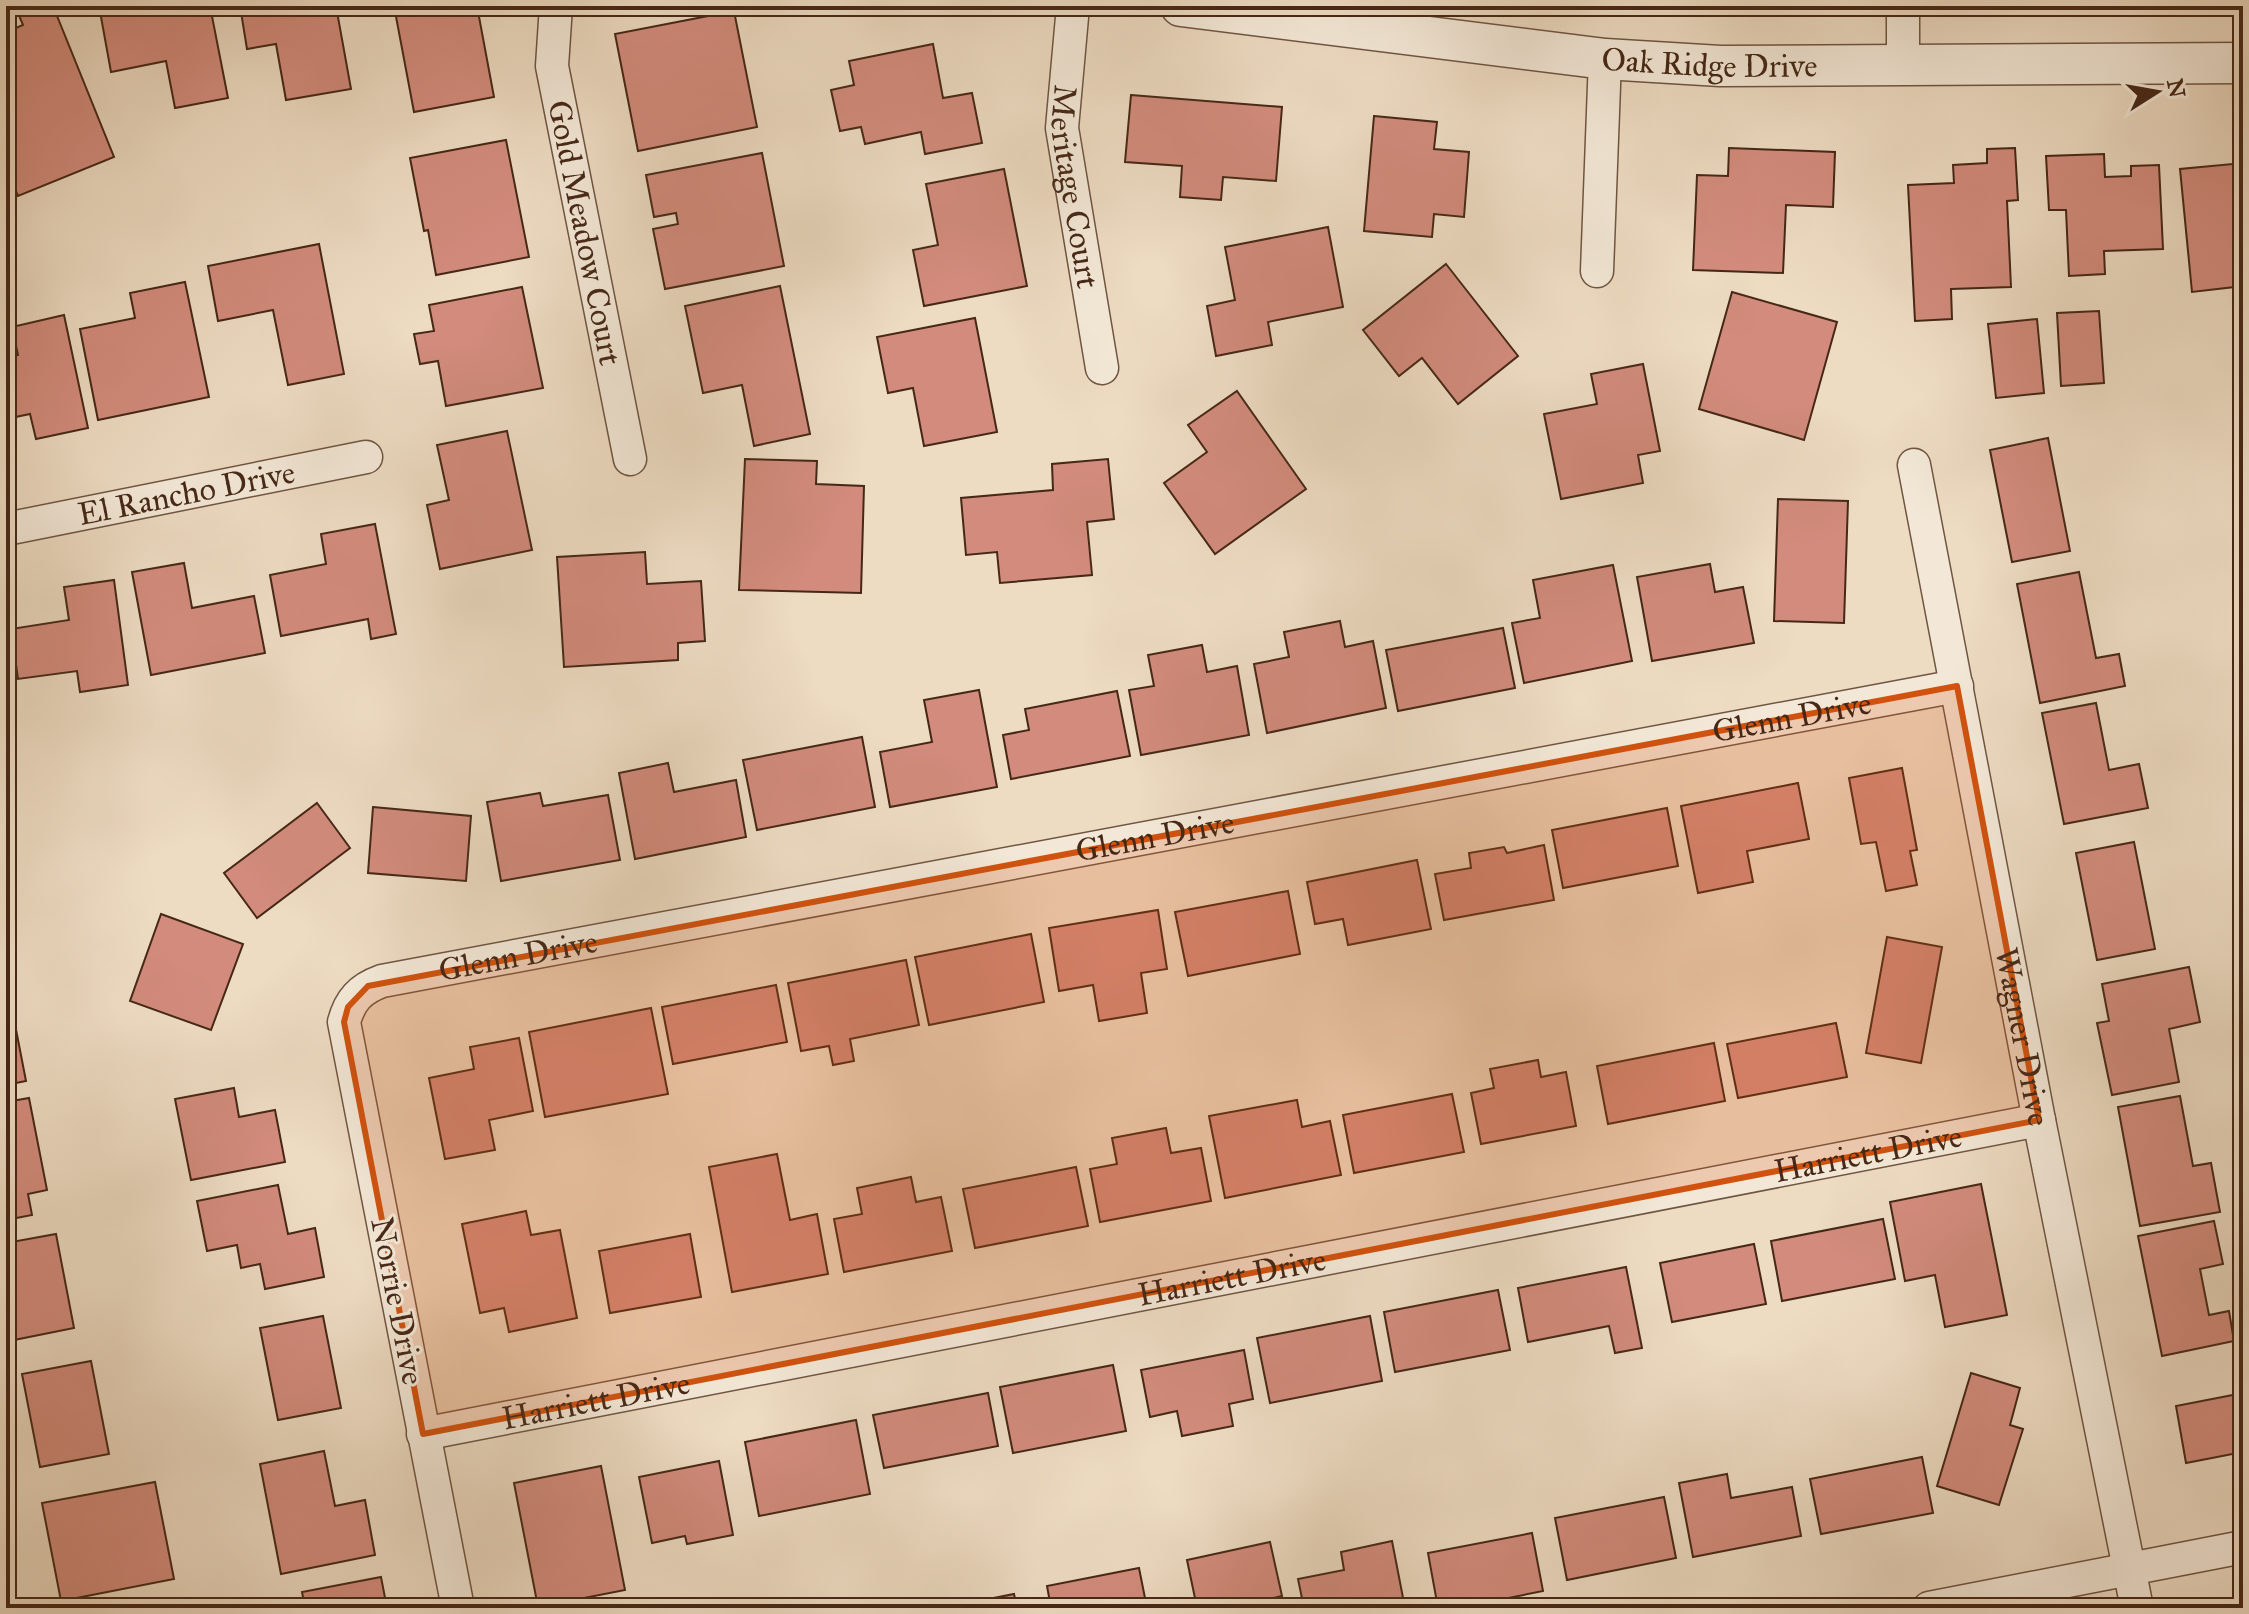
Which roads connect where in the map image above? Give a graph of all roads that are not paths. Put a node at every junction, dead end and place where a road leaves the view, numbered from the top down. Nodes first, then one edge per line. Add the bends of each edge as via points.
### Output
1 (556, 6) edge
2 (1073, 6) edge
3 (1181, 6) edge
4 (1903, 6) edge
5 (1605, 59) junction
6 (2243, 63) edge
7 (1903, 65) junction
8 (1597, 271) dead end
9 (1102, 368) dead end
10 (366, 457) dead end
11 (630, 459) dead end
12 (1914, 465) dead end
13 (6, 529) edge
14 (1957, 686) junction
15 (356, 996) joint
16 (2039, 1120) junction
17 (423, 1434) junction
18 (2243, 1547) edge
19 (2129, 1569) junction
20 (458, 1608) edge
21 (1929, 1608) edge
22 (2137, 1608) edge

1 - 11 street, Gold Meadow Court via 552,66
2 - 9 street, Meritage Court via 1062,128
3 - 5 street, Oak Ridge Drive
4 - 7 street
5 - 7 street, Oak Ridge Drive via 1720,66
5 - 8 street
6 - 7 street, Oak Ridge Drive
10 - 13 street, El Rancho Drive
12 - 14 street, Wagner Drive
14 - 15 street, Glenn Drive via 382,981
14 - 16 street, Wagner Drive
15 - 17 street, Norrie Drive via 344,1022
16 - 17 street, Harriett Drive
16 - 19 street, Wagner Drive
17 - 20 street, Norrie Drive
18 - 19 street
19 - 21 street
19 - 22 street, Wagner Drive

